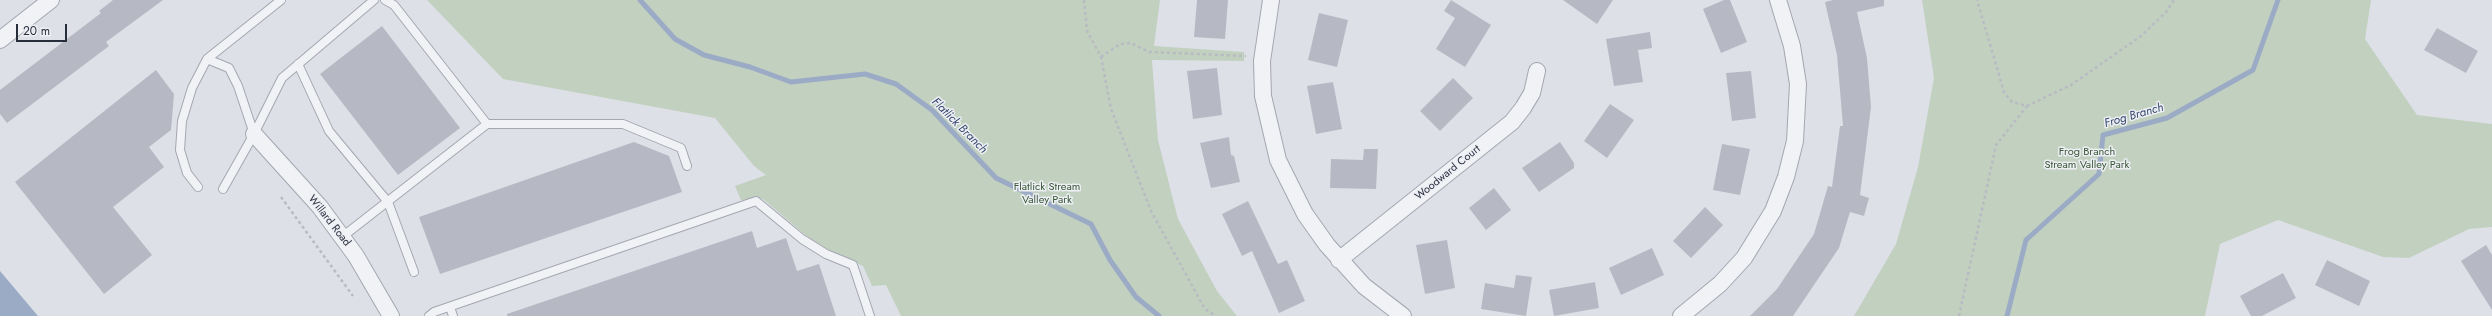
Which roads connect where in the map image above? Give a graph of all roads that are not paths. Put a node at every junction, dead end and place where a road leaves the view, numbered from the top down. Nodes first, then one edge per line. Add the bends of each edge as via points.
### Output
1 (50, 0) edge
2 (281, 0) edge
3 (374, 0) edge
4 (385, 0) edge
5 (1271, 0) edge
6 (1778, 0) edge
7 (2, 35) edge
8 (207, 60) junction
9 (298, 64) junction
10 (1537, 71) dead end
11 (488, 124) junction
12 (254, 134) junction
13 (687, 166) dead end
14 (198, 187) dead end
15 (223, 189) dead end
16 (388, 202) junction
17 (342, 237) junction
18 (1340, 260) junction
19 (414, 272) dead end
20 (450, 306) junction
21 (392, 316) edge
22 (429, 316) edge
23 (453, 316) edge
24 (870, 316) edge
25 (1403, 316) edge
26 (1681, 316) edge

1 - 7 street
2 - 8 lane
3 - 9 lane
4 - 11 lane via 394,5
5 - 18 street via 1262,60 1263,96 1270,133 1278,160 1299,202
6 - 26 street via 1792,46 1798,84 1795,140 1786,177 1773,211 1744,258 1720,284
8 - 12 lane via 229,68 238,86
8 - 14 lane via 192,88 179,137 182,162
9 - 12 lane via 282,78
9 - 16 lane via 329,131
10 - 18 street, Woodward Court via 1532,93 1512,122
11 - 13 lane via 623,124 681,148
11 - 16 lane
12 - 15 lane
12 - 17 street, Willard Road via 320,207
16 - 17 lane
16 - 19 lane
17 - 21 street, Willard Road
18 - 25 street via 1364,286
20 - 22 lane
20 - 23 lane
20 - 24 lane via 756,201 802,239 826,254 853,265

